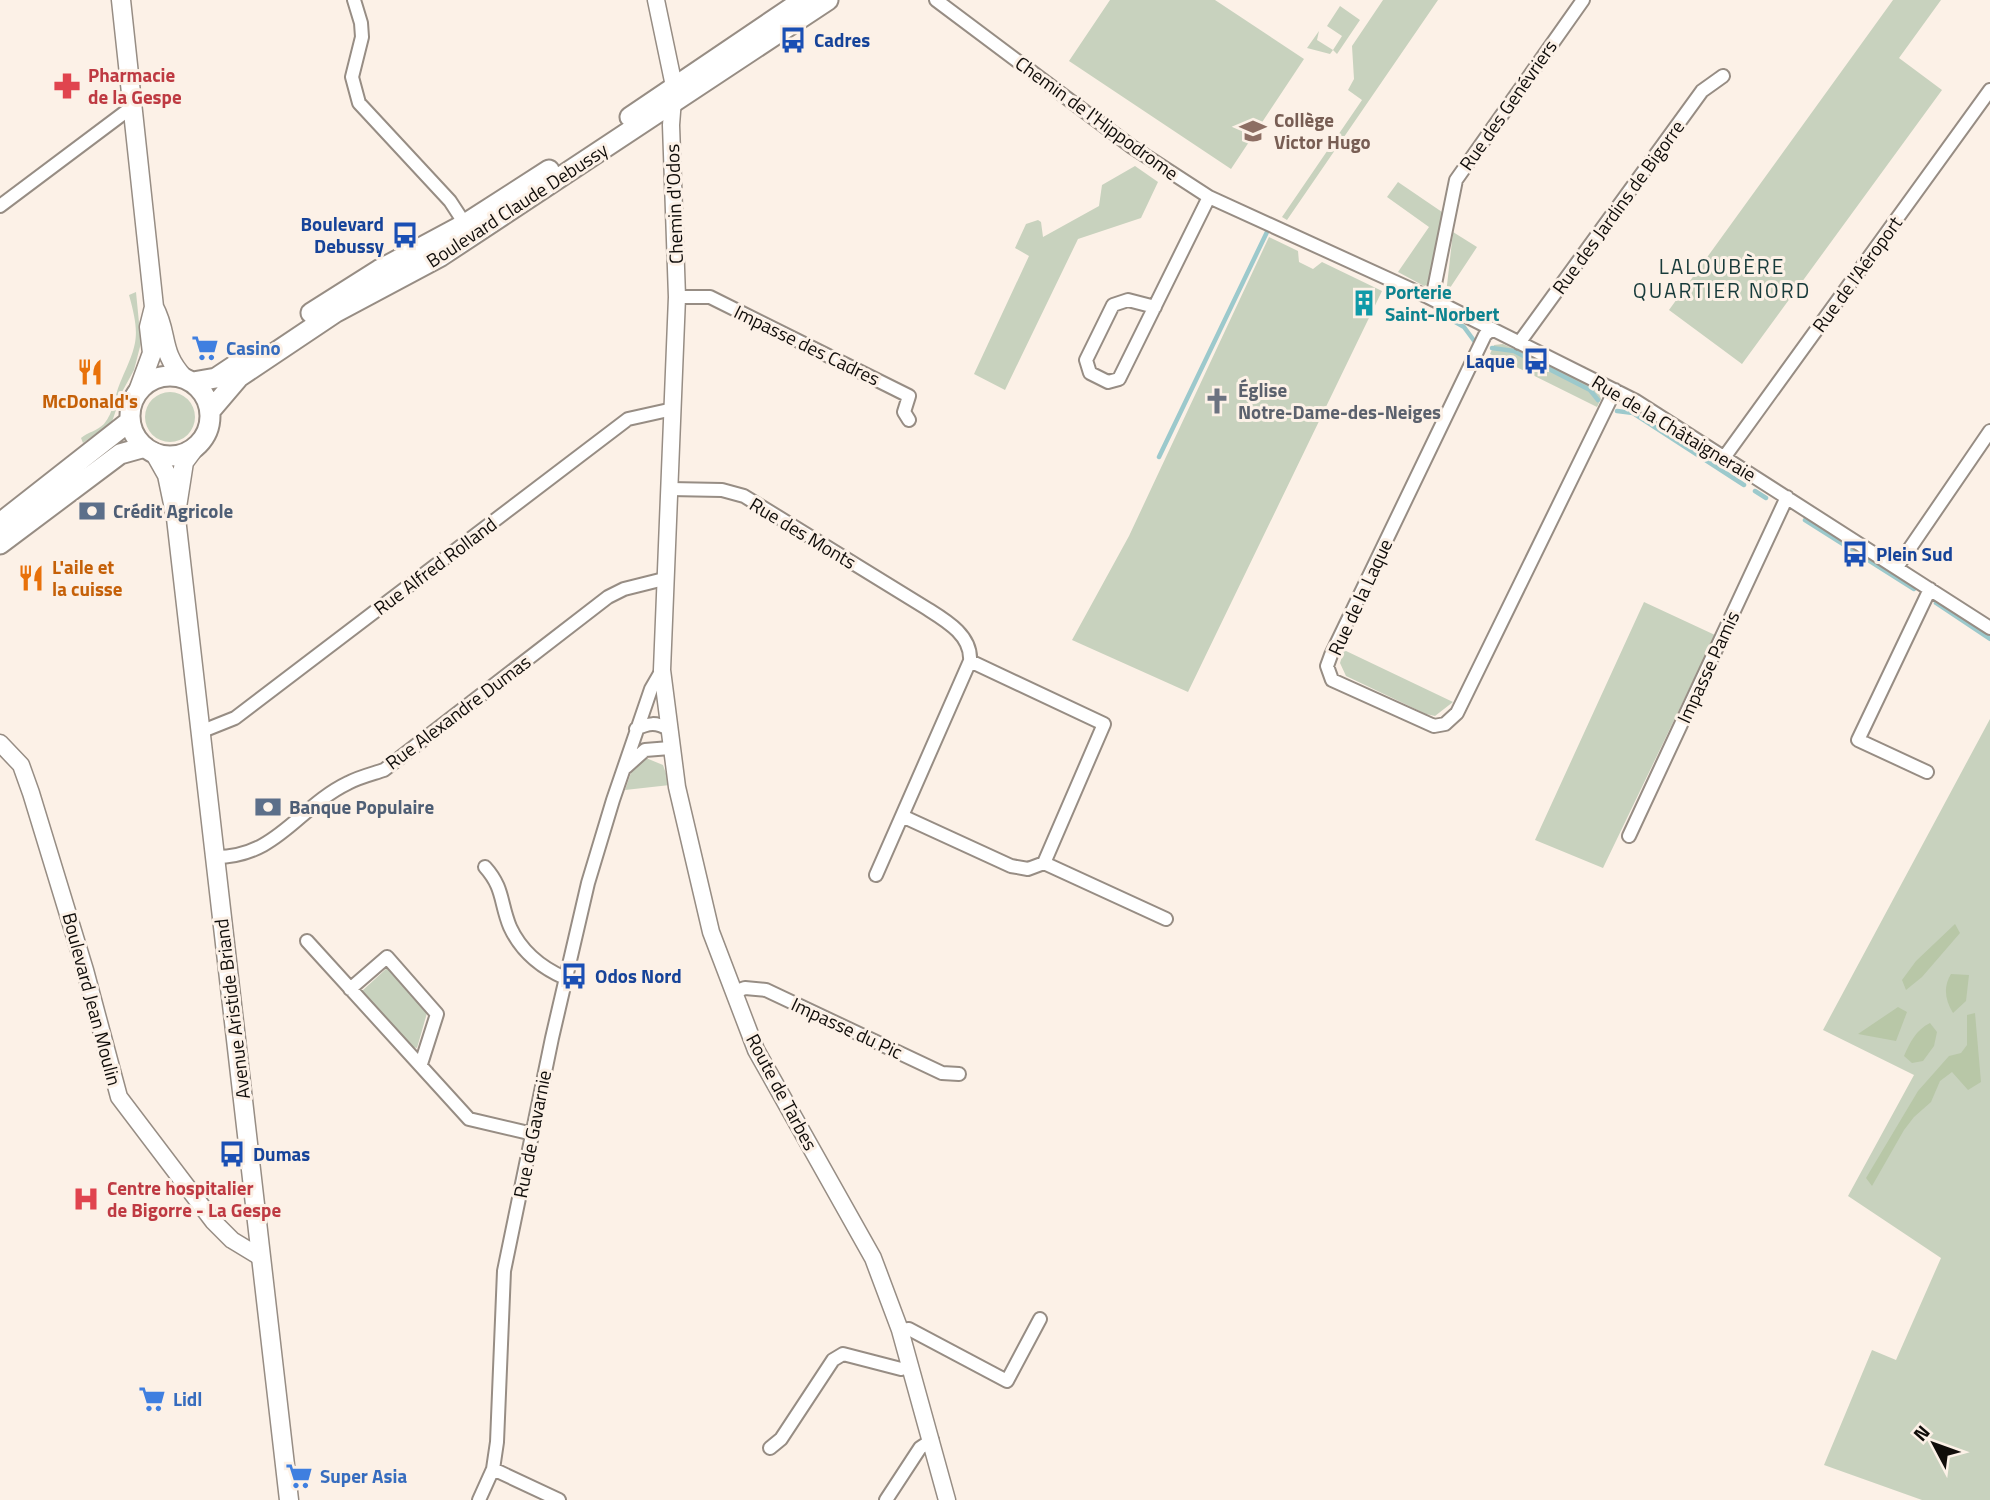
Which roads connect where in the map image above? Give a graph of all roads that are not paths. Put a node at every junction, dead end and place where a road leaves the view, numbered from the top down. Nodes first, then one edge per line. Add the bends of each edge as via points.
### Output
1 (121, 0) edge
2 (354, 0) edge
3 (656, 0) edge
4 (803, 0) edge
5 (828, 0) edge
6 (936, 0) edge
7 (1583, 0) edge
8 (1723, 76) dead end
9 (1990, 90) edge
10 (674, 95) junction
11 (132, 107) junction
12 (1209, 197) junction
13 (0, 206) edge
14 (1266, 222) joint
15 (465, 224) junction
16 (677, 298) junction
17 (1432, 299) junction
18 (154, 307) junction
19 (1155, 307) junction
20 (1491, 330) junction
21 (1519, 343) junction
22 (188, 380) junction
23 (1615, 390) junction
24 (138, 391) junction
25 (673, 409) junction
26 (210, 411) junction
27 (909, 420) dead end
28 (130, 421) junction
29 (1990, 431) edge
30 (196, 446) junction
31 (150, 450) junction
32 (1723, 459) junction
33 (670, 489) junction
34 (1787, 497) junction
35 (176, 518) junction
36 (0, 523) edge
37 (0, 544) edge
38 (1897, 567) junction
39 (664, 579) junction
40 (1930, 589) junction
41 (1990, 628) edge
42 (970, 661) junction
43 (662, 670) junction
44 (636, 729) junction
45 (668, 729) junction
46 (200, 732) junction
47 (0, 743) edge
48 (670, 748) junction
49 (1927, 772) dead end
50 (621, 773) junction
51 (902, 816) junction
52 (1629, 836) dead end
53 (214, 857) junction
54 (1044, 863) junction
55 (485, 867) dead end
56 (876, 875) dead end
57 (1166, 919) dead end
58 (307, 941) dead end
59 (565, 978) junction
60 (350, 989) junction
61 (734, 992) junction
62 (421, 1064) junction
63 (959, 1074) dead end
64 (533, 1134) junction
65 (260, 1256) junction
66 (1040, 1319) dead end
67 (900, 1330) junction
68 (911, 1366) junction
69 (932, 1440) junction
70 (770, 1448) dead end
71 (493, 1469) junction
72 (289, 1500) edge
73 (479, 1500) edge
74 (559, 1500) edge
75 (886, 1500) edge
76 (947, 1500) edge

1 - 11 main road
2 - 15 street via 362,37 352,77 359,103 450,201
3 - 10 street, Chemin d'Odos
4 - 10 main road, Boulevard Claude Debussy
5 - 10 main road, Boulevard Claude Debussy
6 - 12 street, Chemin de l'Hippodrome via 1132,147
7 - 17 street, Rue des Genévriers via 1456,180
8 - 21 street, Rue des Jardins de Bigorre via 1702,91
9 - 32 street, Rue de l'Aéroport
10 - 15 main road, Boulevard Claude Debussy
10 - 16 street, Chemin d'Odos
10 - 26 main road, Boulevard Claude Debussy via 442,256 336,312 239,377
11 - 13 street
11 - 18 main road
12 - 14 street, Chemin de l'Hippodrome
12 - 19 street
14 - 17 street, Rue de la Châtaigneraie
15 - 22 main road, Boulevard Claude Debussy via 379,270 216,378
16 - 25 street, Chemin d'Odos
16 - 27 street, Impasse des Cadres via 710,297 909,396 904,412
17 - 20 street, Rue de la Châtaigneraie
18 - 22 main road via 166,354
18 - 24 main road via 149,327 152,353
19 - 19 street via 1119,379 1108,382 1090,373 1086,360 1113,305 1128,300
20 - 21 street, Rue de la Châtaigneraie
20 - 23 street, Rue de la Laque via 1331,655 1332,680 1434,726 1445,724 1457,713
21 - 23 street, Rue de la Châtaigneraie
22 - 24 main road via 163,375
22 - 26 main road via 207,400
23 - 32 street, Rue de la Châtaigneraie
24 - 28 main road
25 - 33 street, Chemin d'Odos
25 - 46 street, Rue Alfred Rolland via 628,419 235,718
26 - 30 main road via 209,424
28 - 31 main road
28 - 36 main road
29 - 38 street
30 - 31 main road via 174,455
30 - 35 main road, Avenue Aristide Briand via 181,472
31 - 35 main road, Avenue Aristide Briand via 167,475
31 - 37 main road via 120,454
32 - 34 street, Rue de la Châtaigneraie
33 - 39 street, Chemin d'Odos
33 - 42 street, Rue des Monts via 722,490 744,496 926,608 959,633 971,652
34 - 38 street, Rue de la Châtaigneraie
34 - 52 street, Impasse Pamis
35 - 46 main road, Avenue Aristide Briand
38 - 40 street, Rue de la Châtaigneraie
39 - 43 street, Route de Tarbes
39 - 53 street, Rue Alexandre Dumas via 608,597 384,770 347,783 257,851 238,858
40 - 41 street, Rue de la Châtaigneraie
40 - 49 street via 1858,740
42 - 51 street
42 - 54 street via 1104,724
43 - 44 street, Rue de Gavarnie
43 - 45 street, Route de Tarbes
44 - 45 street via 660,724
44 - 50 street, Rue de Gavarnie
45 - 48 street, Route de Tarbes
46 - 53 main road, Avenue Aristide Briand
47 - 65 street, Boulevard Jean Moulin via 21,765 31,793 118,1097 213,1221 232,1240
48 - 50 street via 645,750
48 - 61 street, Route de Tarbes via 710,932
50 - 59 street, Rue de Gavarnie
51 - 54 street via 1010,866 1028,869
51 - 56 street
53 - 65 main road, Avenue Aristide Briand
54 - 57 street
55 - 59 street via 498,881 510,927 526,950 547,970
58 - 60 street
59 - 64 street, Rue de Gavarnie
60 - 62 street
60 - 62 street via 387,957 437,1014
61 - 63 street, Impasse du Pic via 766,990 942,1073
61 - 67 street, Route de Tarbes via 756,1051 873,1258
62 - 64 street via 469,1119
64 - 71 street, Rue de Gavarnie via 504,1271
65 - 72 main road, Avenue Aristide Briand
66 - 67 street via 1007,1381 909,1329
67 - 68 street, Route de Tarbes
68 - 69 street, Route de Tarbes
68 - 70 street via 901,1369 843,1354 833,1360 781,1439
69 - 75 street via 920,1448
69 - 76 street, Route de Tarbes
71 - 73 street, Rue de Gavarnie
71 - 74 street

